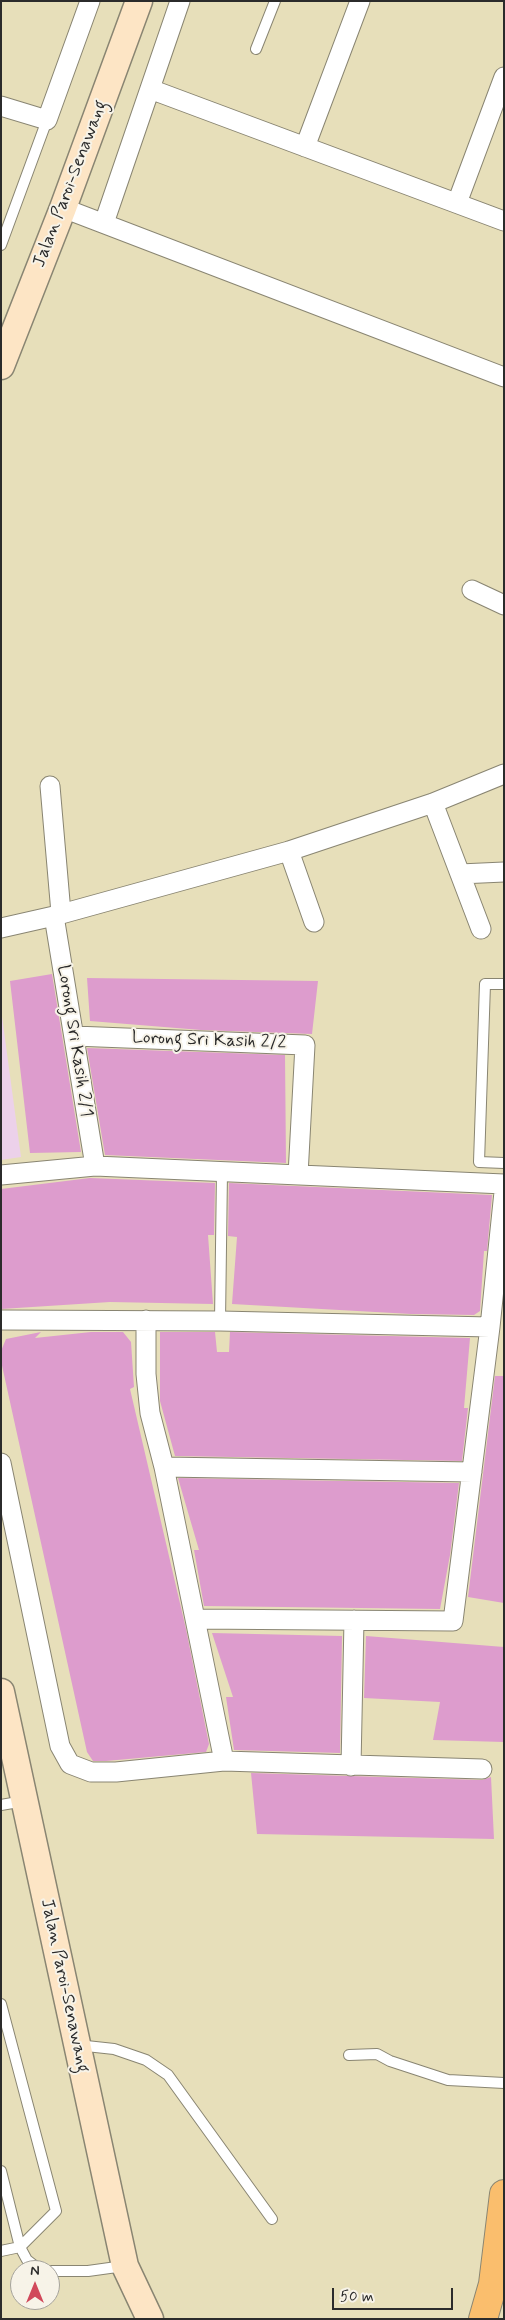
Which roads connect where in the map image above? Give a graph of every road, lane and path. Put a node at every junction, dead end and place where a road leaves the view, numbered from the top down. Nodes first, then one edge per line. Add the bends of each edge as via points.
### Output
1 (90, 1) edge
2 (139, 1) edge
3 (180, 1) edge
4 (275, 1) edge
5 (360, 1) edge
6 (256, 49) dead end
7 (504, 77) edge
8 (150, 89) junction
9 (1, 106) edge
10 (47, 120) junction
11 (305, 146) junction
12 (457, 203) junction
13 (63, 208) junction
14 (504, 221) edge
15 (104, 223) junction
16 (1, 245) edge
17 (1, 366) edge
18 (504, 376) edge
19 (472, 590) dead end
20 (504, 605) edge
21 (504, 774) edge
22 (50, 786) dead end
23 (433, 803) junction
24 (289, 851) junction
25 (504, 872) edge
26 (460, 874) junction
27 (57, 915) junction
28 (314, 922) dead end
29 (1, 928) edge
30 (481, 929) dead end
31 (504, 984) edge
32 (74, 1036) junction
33 (504, 1164) edge
34 (94, 1166) junction
35 (222, 1172) junction
36 (1, 1174) edge
37 (298, 1175) junction
38 (504, 1184) edge
39 (504, 1192) edge
40 (1, 1320) edge
41 (146, 1320) junction
42 (220, 1321) junction
43 (490, 1327) junction
44 (1, 1463) edge
45 (164, 1467) junction
46 (472, 1472) junction
47 (196, 1619) junction
48 (354, 1620) junction
49 (1, 1692) edge
50 (224, 1761) junction
51 (351, 1766) junction
52 (482, 1769) dead end
53 (13, 1803) edge
54 (1, 2004) edge
55 (76, 2045) junction
56 (349, 2055) dead end
57 (504, 2083) edge
58 (1, 2171) edge
59 (504, 2194) edge
60 (272, 2218) dead end
61 (20, 2247) junction
62 (1, 2251) edge
63 (27, 2260) edge
64 (60, 2270) edge
65 (128, 2272) junction
66 (139, 2319) edge
67 (150, 2319) edge
68 (483, 2319) edge

1 - 10 street
2 - 13 main road, Jalan Paroi-Senawang
3 - 8 street
4 - 6 lane
5 - 11 street
7 - 12 street
8 - 11 street
8 - 15 street
9 - 10 street
10 - 16 lane
11 - 12 street
12 - 14 street
13 - 15 street
13 - 17 main road, Jalan Paroi-Senawang
15 - 18 street
19 - 20 street
21 - 23 street
22 - 27 street, Lorong Sri Kasih 2/1
23 - 24 street
23 - 26 street
24 - 27 street
24 - 28 street
25 - 26 street
26 - 30 street
27 - 29 street
27 - 32 street, Lorong Sri Kasih 2/1
31 - 33 lane via 485,984 479,1162
32 - 34 street, Lorong Sri Kasih 2/1
32 - 37 street, Lorong Sri Kasih 2/2 via 305,1045
34 - 35 street
34 - 36 street
35 - 37 street
35 - 42 lane
37 - 38 street
39 - 43 street
40 - 41 street
41 - 42 street
41 - 45 street via 150,1414
42 - 43 street
43 - 46 street
44 - 50 street via 60,1746 70,1764 91,1772 116,1772
45 - 46 street
45 - 47 street
46 - 48 street via 453,1621
47 - 48 street
47 - 50 street
48 - 51 street
49 - 53 main road, Jalan Paroi-Senawang
50 - 51 street
51 - 52 street
53 - 55 main road, Jalan Paroi-Senawang
54 - 61 lane via 56,2211
55 - 60 lane via 114,2049 146,2060 168,2075
55 - 65 main road, Jalan Paroi-Senawang
56 - 57 lane via 377,2054 448,2080
58 - 61 lane
59 - 68 main road via 493,2284
61 - 62 lane
61 - 63 lane
64 - 65 lane
65 - 66 main road, Jalan Paroi-Senawang
65 - 67 main road, Jalan Paroi-Senawang

